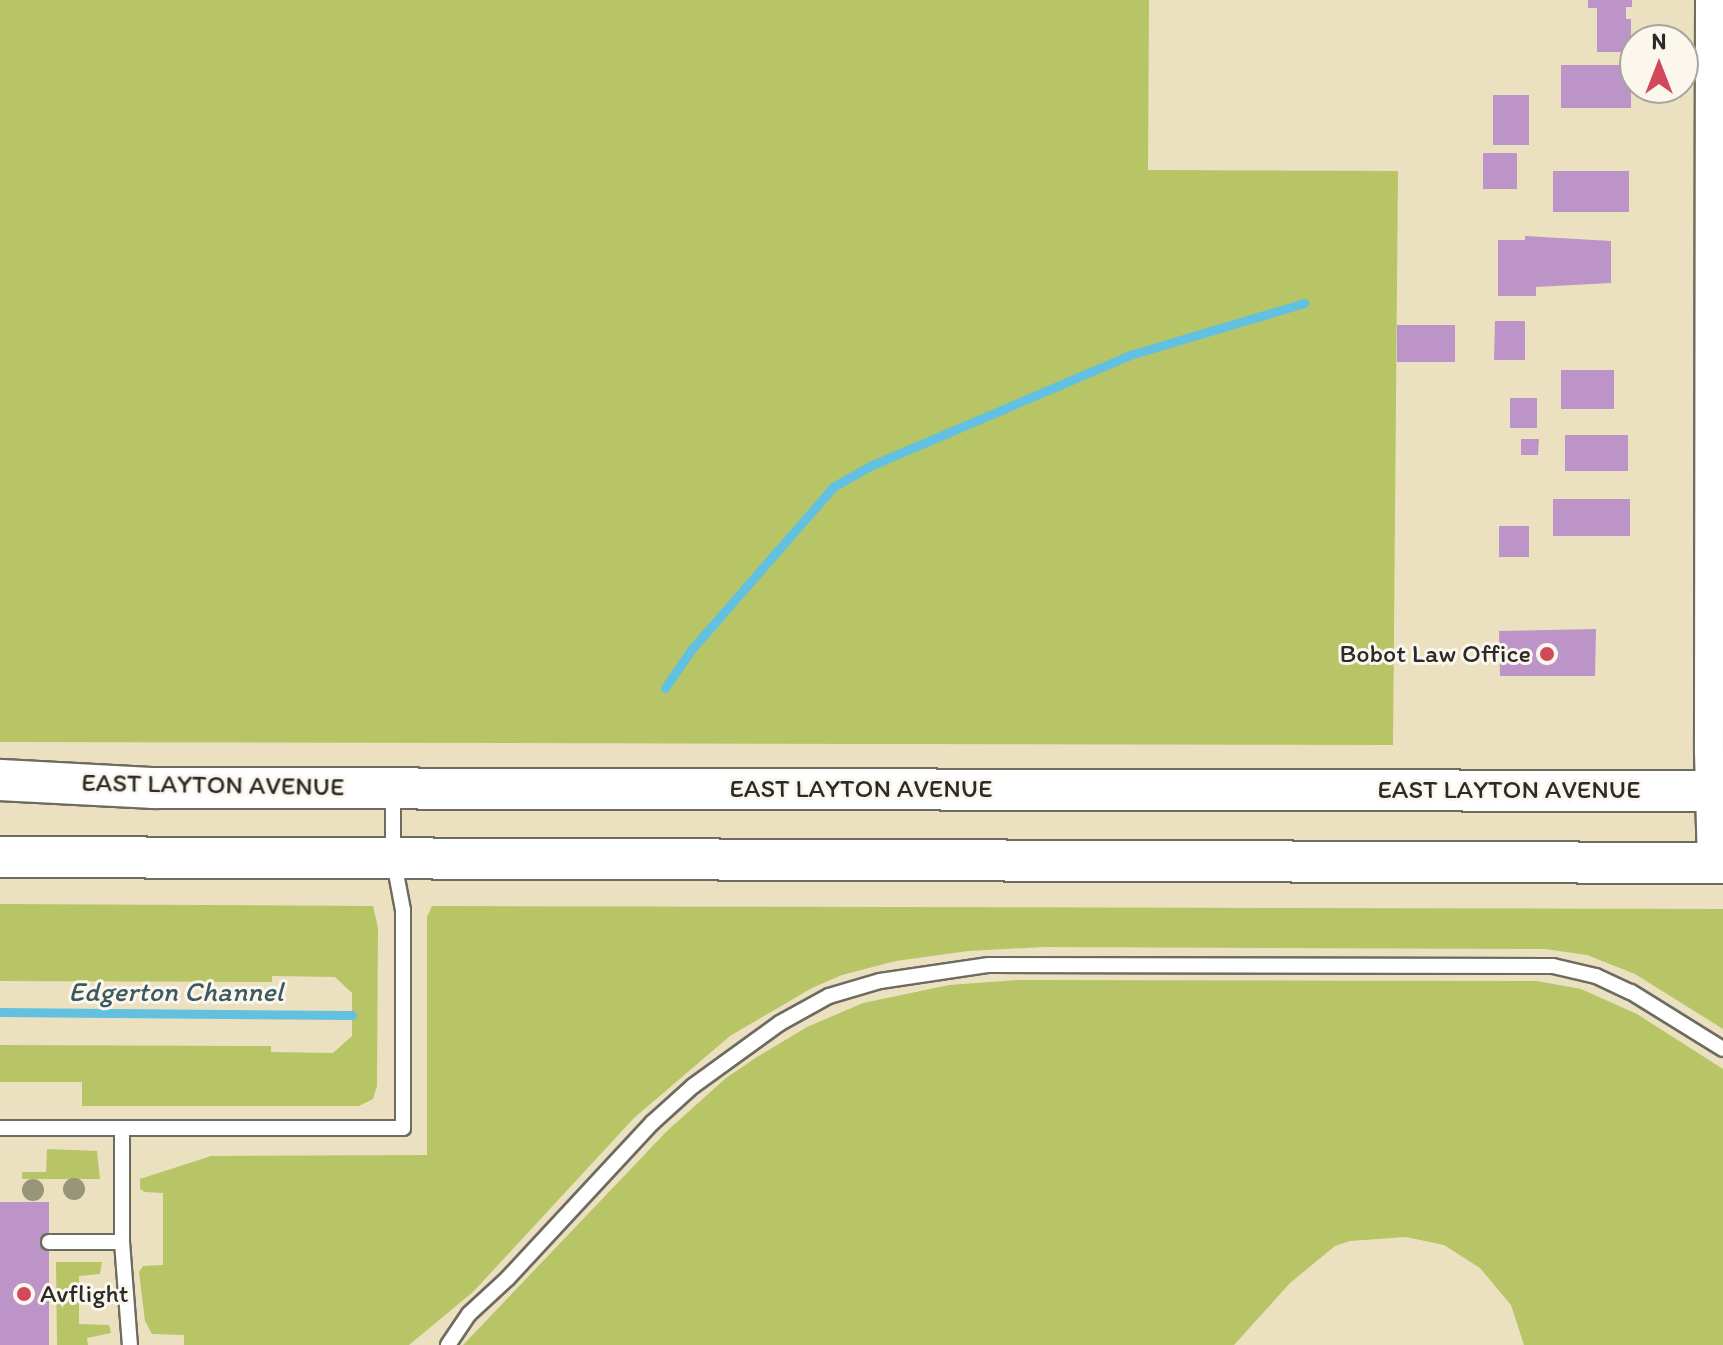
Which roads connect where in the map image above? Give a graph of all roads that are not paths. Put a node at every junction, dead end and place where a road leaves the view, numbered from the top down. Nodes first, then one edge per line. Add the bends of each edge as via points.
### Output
1 (1710, 0) edge
2 (1716, 352) edge
3 (0, 780) edge
4 (393, 788) junction
5 (1716, 791) edge
6 (0, 857) edge
7 (393, 857) junction
8 (1718, 863) edge
9 (1723, 1049) edge
10 (0, 1128) edge
11 (122, 1128) junction
12 (49, 1242) dead end
13 (122, 1242) junction
14 (130, 1345) edge
15 (448, 1345) edge

1 - 2 street
2 - 5 street
3 - 4 main road, EAST LAYTON AVENUE via 154,788
4 - 5 main road, EAST LAYTON AVENUE
4 - 7 lane
5 - 8 street
6 - 7 main road
7 - 8 main road
7 - 11 lane via 403,910 403,1128
9 - 15 lane via 1631,992 1553,966 989,965 880,981 829,996 780,1023 693,1086 469,1314
10 - 11 lane
11 - 13 lane
12 - 13 lane
13 - 14 lane

